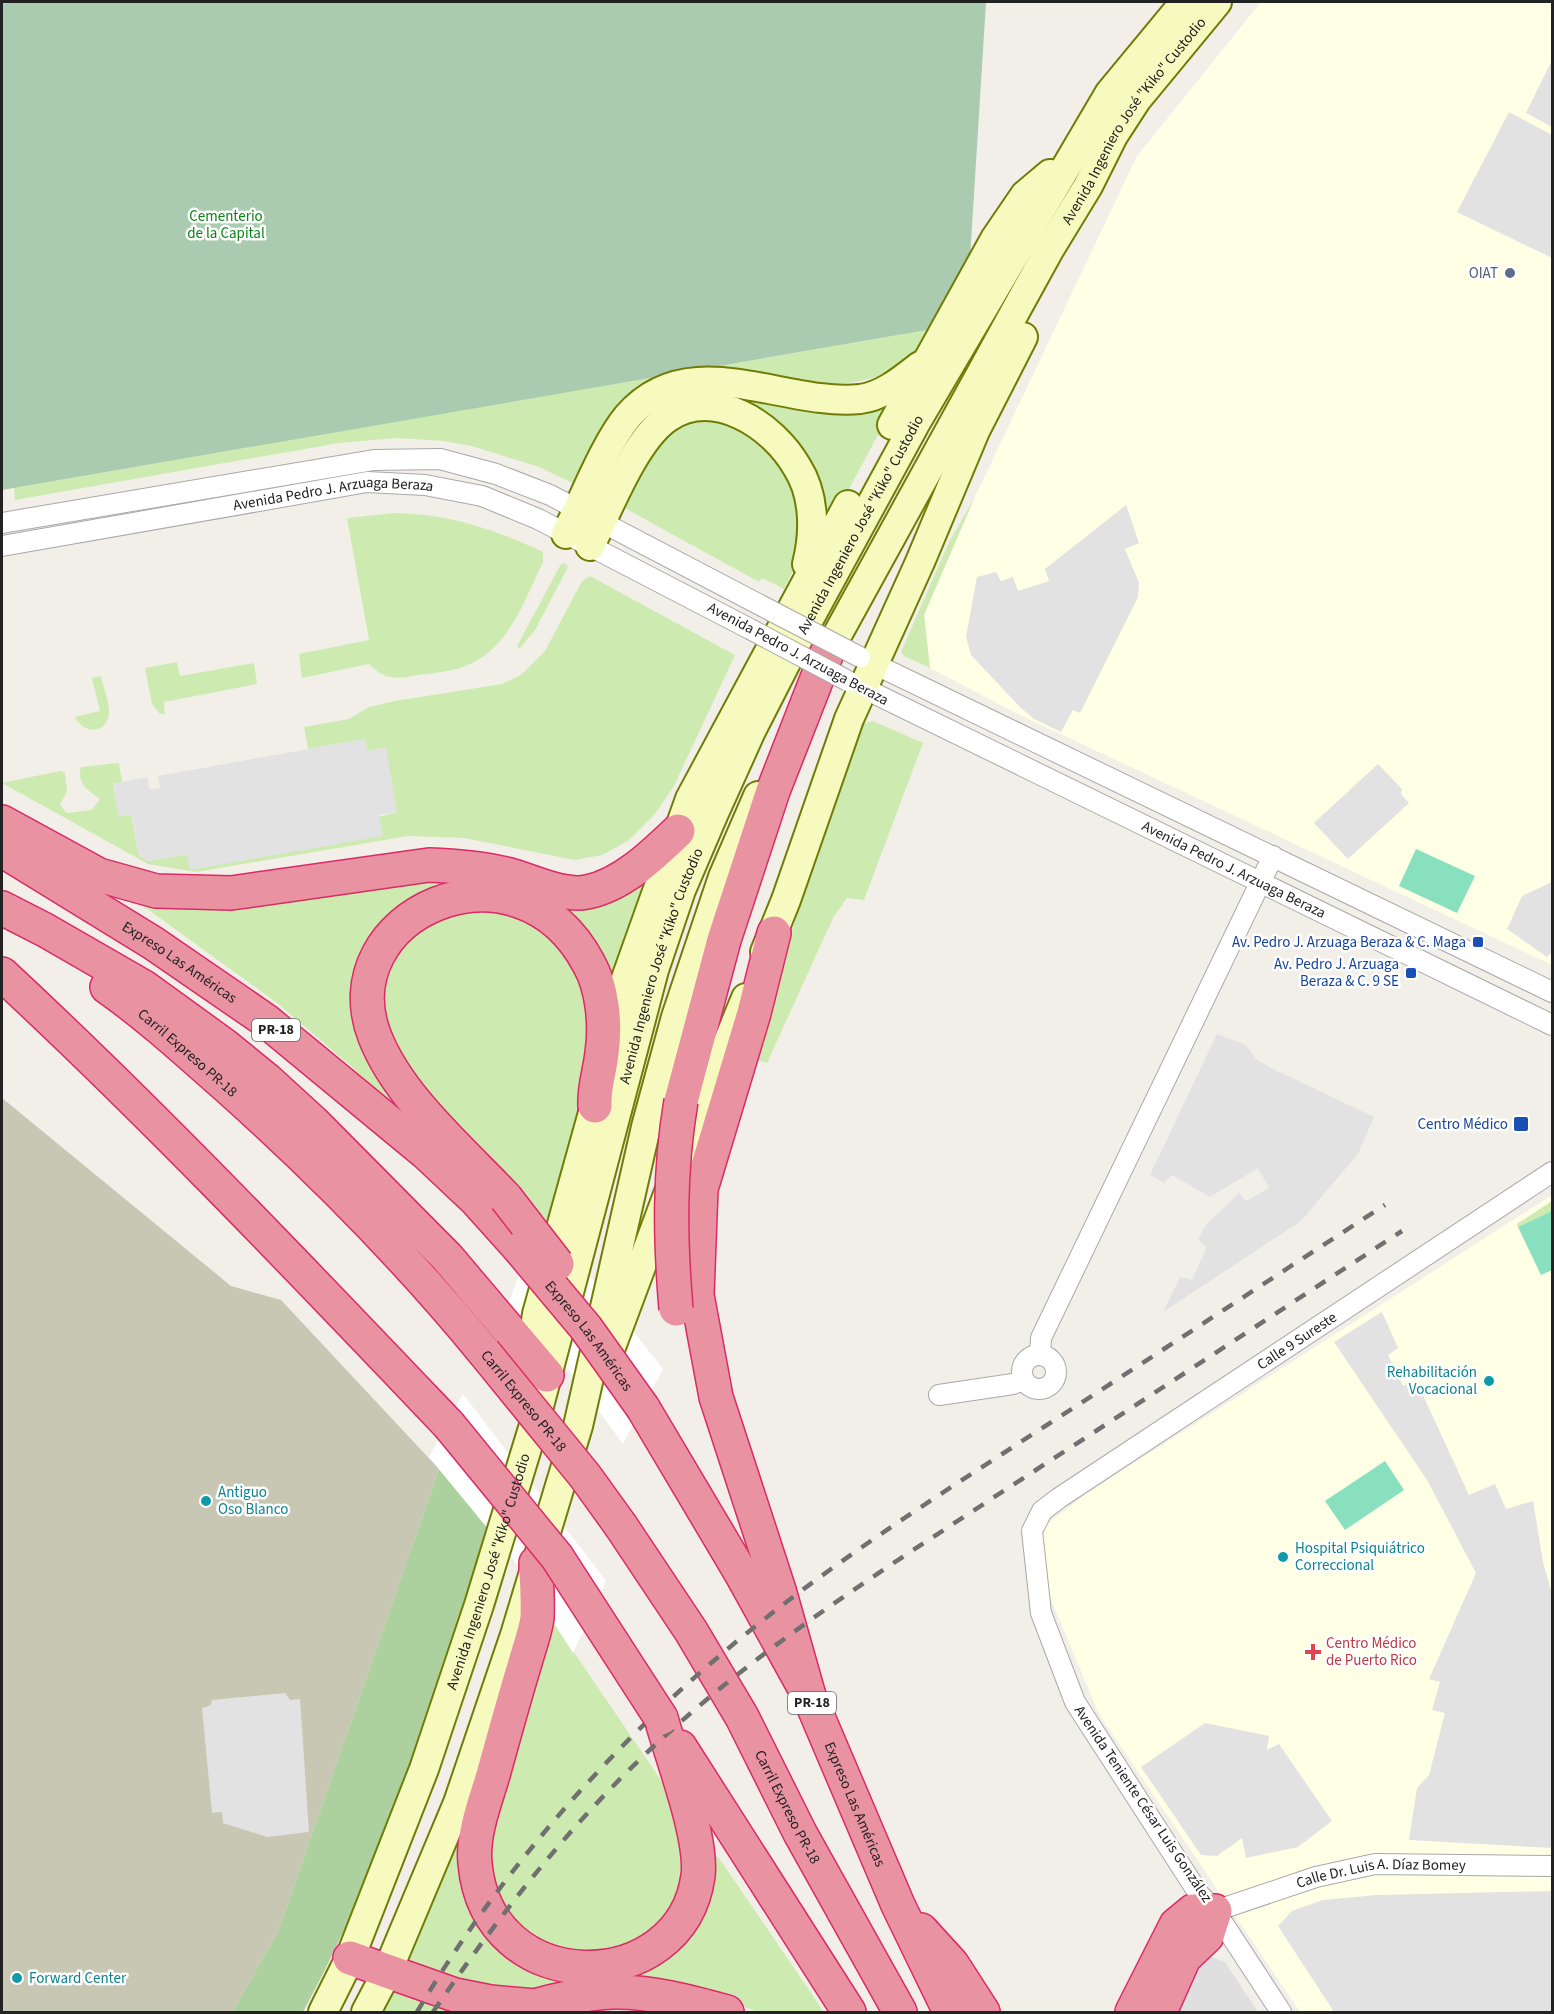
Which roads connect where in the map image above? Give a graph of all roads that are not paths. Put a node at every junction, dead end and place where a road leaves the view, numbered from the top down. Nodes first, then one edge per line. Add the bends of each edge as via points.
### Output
1 (1185, 2) edge
2 (1217, 2) edge
3 (1069, 158) junction
4 (1088, 186) junction
5 (928, 359) junction
6 (2, 523) edge
7 (584, 528) junction
8 (2, 546) edge
9 (792, 606) junction
10 (826, 654) junction
11 (862, 672) junction
12 (2, 822) edge
13 (678, 831) junction
14 (2, 849) edge
15 (1273, 856) junction
16 (1260, 882) junction
17 (2, 909) edge
18 (774, 933) junction
19 (2, 974) edge
20 (1552, 992) edge
21 (1552, 1025) edge
22 (595, 1106) junction
23 (1552, 1172) edge
24 (579, 1318) junction
25 (1040, 1355) junction
26 (539, 1366) junction
27 (1023, 1380) junction
28 (939, 1395) dead end
29 (578, 1426) junction
30 (1042, 1511) joint
31 (536, 1563) junction
32 (779, 1590) junction
33 (809, 1696) junction
34 (661, 1718) junction
35 (1552, 1866) edge
36 (898, 1905) junction
37 (1215, 1911) junction
38 (350, 1958) junction
39 (387, 1972) junction
40 (526, 2009) edge
41 (1279, 2012) edge
42 (323, 2013) edge
43 (366, 2013) edge
44 (727, 2013) edge
45 (849, 2013) edge
46 (900, 2013) edge
47 (950, 2013) edge
48 (983, 2013) edge
49 (1132, 2013) edge
50 (1160, 2013) edge

1 - 3 main road, Avenida Ingeniero José "Kiko" Custodio via 1109,94
2 - 4 main road, Avenida Ingeniero José "Kiko" Custodio via 1137,99
3 - 5 main road via 1025,195 995,239
3 - 26 main road, Avenida Ingeniero José "Kiko" Custodio via 891,465 786,661 714,813 681,890 654,970
4 - 10 main road, Avenida Ingeniero José "Kiko" Custodio
4 - 11 main road via 1052,280 975,431
5 - 7 main road via 894,387 861,399 820,398 716,381 657,392 628,417
5 - 9 main road
6 - 7 street, Avenida Pedro J. Arzuaga Beraza via 374,460 440,459 496,474 550,495
7 - 8 street, Avenida Pedro J. Arzuaga Beraza via 482,496 425,485 367,482
7 - 9 main road via 654,429 668,417 703,405 737,412 777,441 798,467 810,500 813,535 808,563
7 - 11 street, Avenida Pedro J. Arzuaga Beraza, bridge via 762,606
7 - 11 street, Avenida Pedro J. Arzuaga Beraza, bridge via 750,629
9 - 13 main road via 718,743
10 - 29 main road, Avenida Ingeniero José "Kiko" Custodio via 770,768 723,877 676,1017 646,1127
10 - 32 highway, bridge via 773,791 724,940 675,1132 670,1231 676,1310 709,1429
11 - 15 street, Avenida Pedro J. Arzuaga Beraza
11 - 16 street, Avenida Pedro J. Arzuaga Beraza
11 - 18 main road
12 - 13 highway via 99,875 156,891 192,894 231,893 429,865 506,874 571,893 587,892 632,870
13 - 22 main road via 623,987
14 - 24 highway, Expreso Las Américas / PR-18, bridge via 153,943 265,1020 425,1152 476,1200
15 - 16 street
15 - 20 street, Avenida Pedro J. Arzuaga Beraza
16 - 21 street, Avenida Pedro J. Arzuaga Beraza
16 - 25 street via 1041,1338
17 - 26 highway via 144,987 267,1080 447,1257
17 - 46 highway, Carril Expreso PR-18, bridge via 181,1046 386,1239 585,1476 692,1630
18 - 29 main road via 697,1117 612,1347
18 - 32 highway via 701,1189 697,1295 716,1397
19 - 34 highway, bridge via 266,1233 449,1425 557,1557
22 - 24 highway, bridge via 594,1087 604,1027 599,993 590,965 563,927 517,898 477,894 458,896 425,909 392,934 370,982 375,1039 403,1088 506,1198 557,1263
22 - 26 main road via 537,1314
23 - 30 street, Calle 9 Sureste
24 - 33 highway, Expreso Las Américas / PR-18, bridge via 643,1408
25 - 27 street via 1024,1362
25 - 27 street via 1054,1363 1053,1383 1035,1390
26 - 38 main road, Avenida Ingeniero José "Kiko" Custodio via 518,1480 479,1605 424,1769
27 - 28 street
29 - 31 main road, Avenida Ingeniero José "Kiko" Custodio
30 - 37 street, Avenida Teniente César Luis González via 1032,1531 1041,1613 1075,1702 1199,1894
31 - 34 highway via 537,1619 482,1813 474,1863 489,1910 514,1943 529,1954 550,1964 598,1968 650,1950 685,1917 694,1896 698,1850
31 - 39 main road, Avenida Ingeniero José "Kiko" Custodio via 458,1803
32 - 33 highway
33 - 36 highway, Expreso Las Américas / PR-18
34 - 45 highway
35 - 37 street, Calle Dr. Luis A. Díaz Bomey via 1375,1864 1316,1877
36 - 47 highway, Expreso Las Américas / PR-18
36 - 48 highway via 952,1964
37 - 41 street, Avenida Teniente César Luis González
37 - 49 highway via 1193,1911 1176,1925
37 - 50 highway via 1207,1936 1184,1958
38 - 39 highway
38 - 42 main road, Avenida Ingeniero José "Kiko" Custodio
39 - 40 highway via 455,1995
39 - 43 main road, Avenida Ingeniero José "Kiko" Custodio
40 - 44 highway via 612,1992 692,2003

